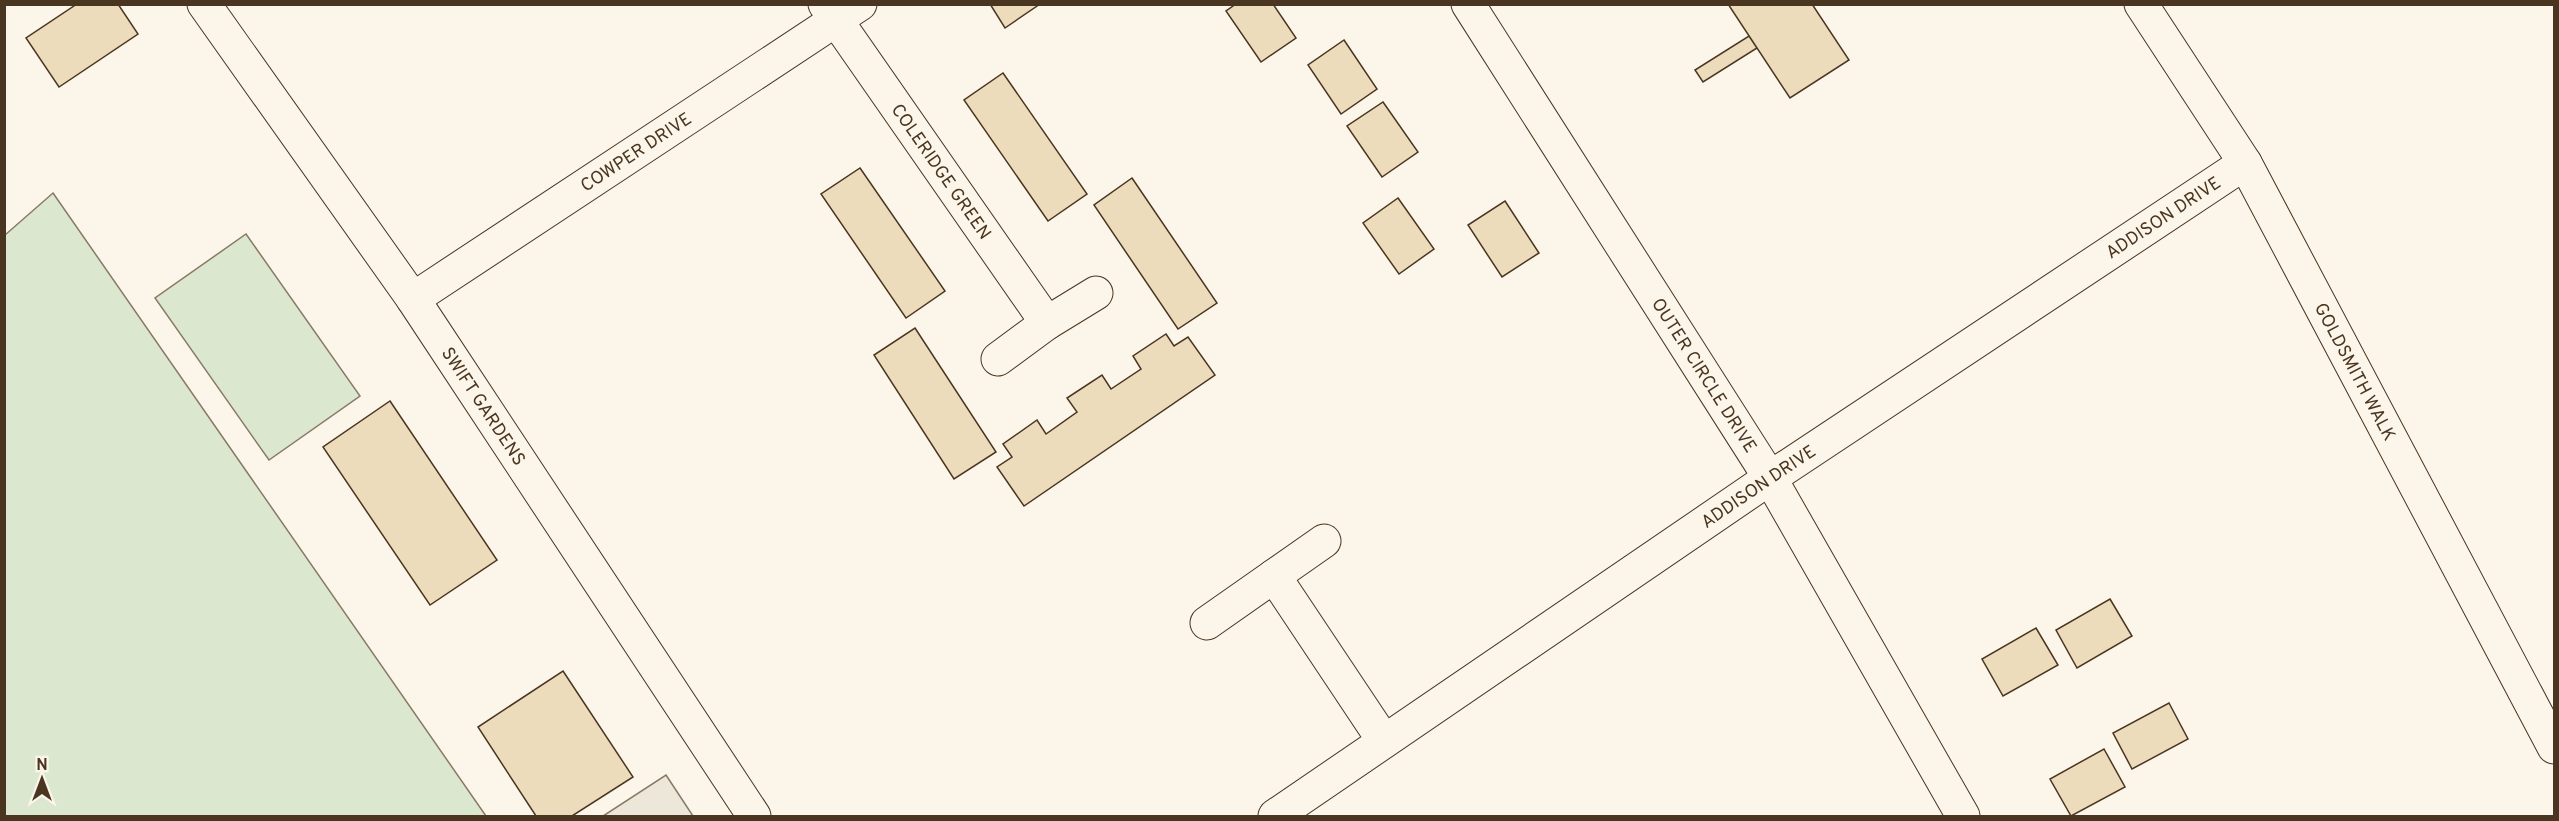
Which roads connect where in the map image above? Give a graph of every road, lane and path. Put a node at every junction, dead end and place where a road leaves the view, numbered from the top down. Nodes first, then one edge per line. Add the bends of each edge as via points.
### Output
1 (204, 4) edge
2 (1468, 4) edge
3 (2142, 4) edge
4 (840, 10) edge
5 (2245, 163) junction
6 (1096, 293) dead end
7 (413, 299) junction
8 (1047, 323) junction
9 (998, 359) dead end
10 (1770, 478) junction
11 (1324, 541) dead end
12 (1274, 576) junction
13 (1207, 623) dead end
14 (1384, 741) junction
15 (2554, 747) edge
16 (754, 816) edge
17 (1275, 816) edge
18 (1963, 816) edge

1 - 7 street, SWIFT GARDENS
2 - 10 street, OUTER CIRCLE DRIVE
3 - 5 street, GOLDSMITH WALK
4 - 7 street, COWPER DRIVE
4 - 8 street, COLERIDGE GREEN
5 - 10 street, ADDISON DRIVE
5 - 15 street, GOLDSMITH WALK
6 - 8 street
7 - 16 street, SWIFT GARDENS
8 - 9 street
10 - 14 street, ADDISON DRIVE
10 - 18 street, OUTER CIRCLE DRIVE
11 - 12 street
12 - 13 street
12 - 14 street
14 - 17 street, ADDISON DRIVE

